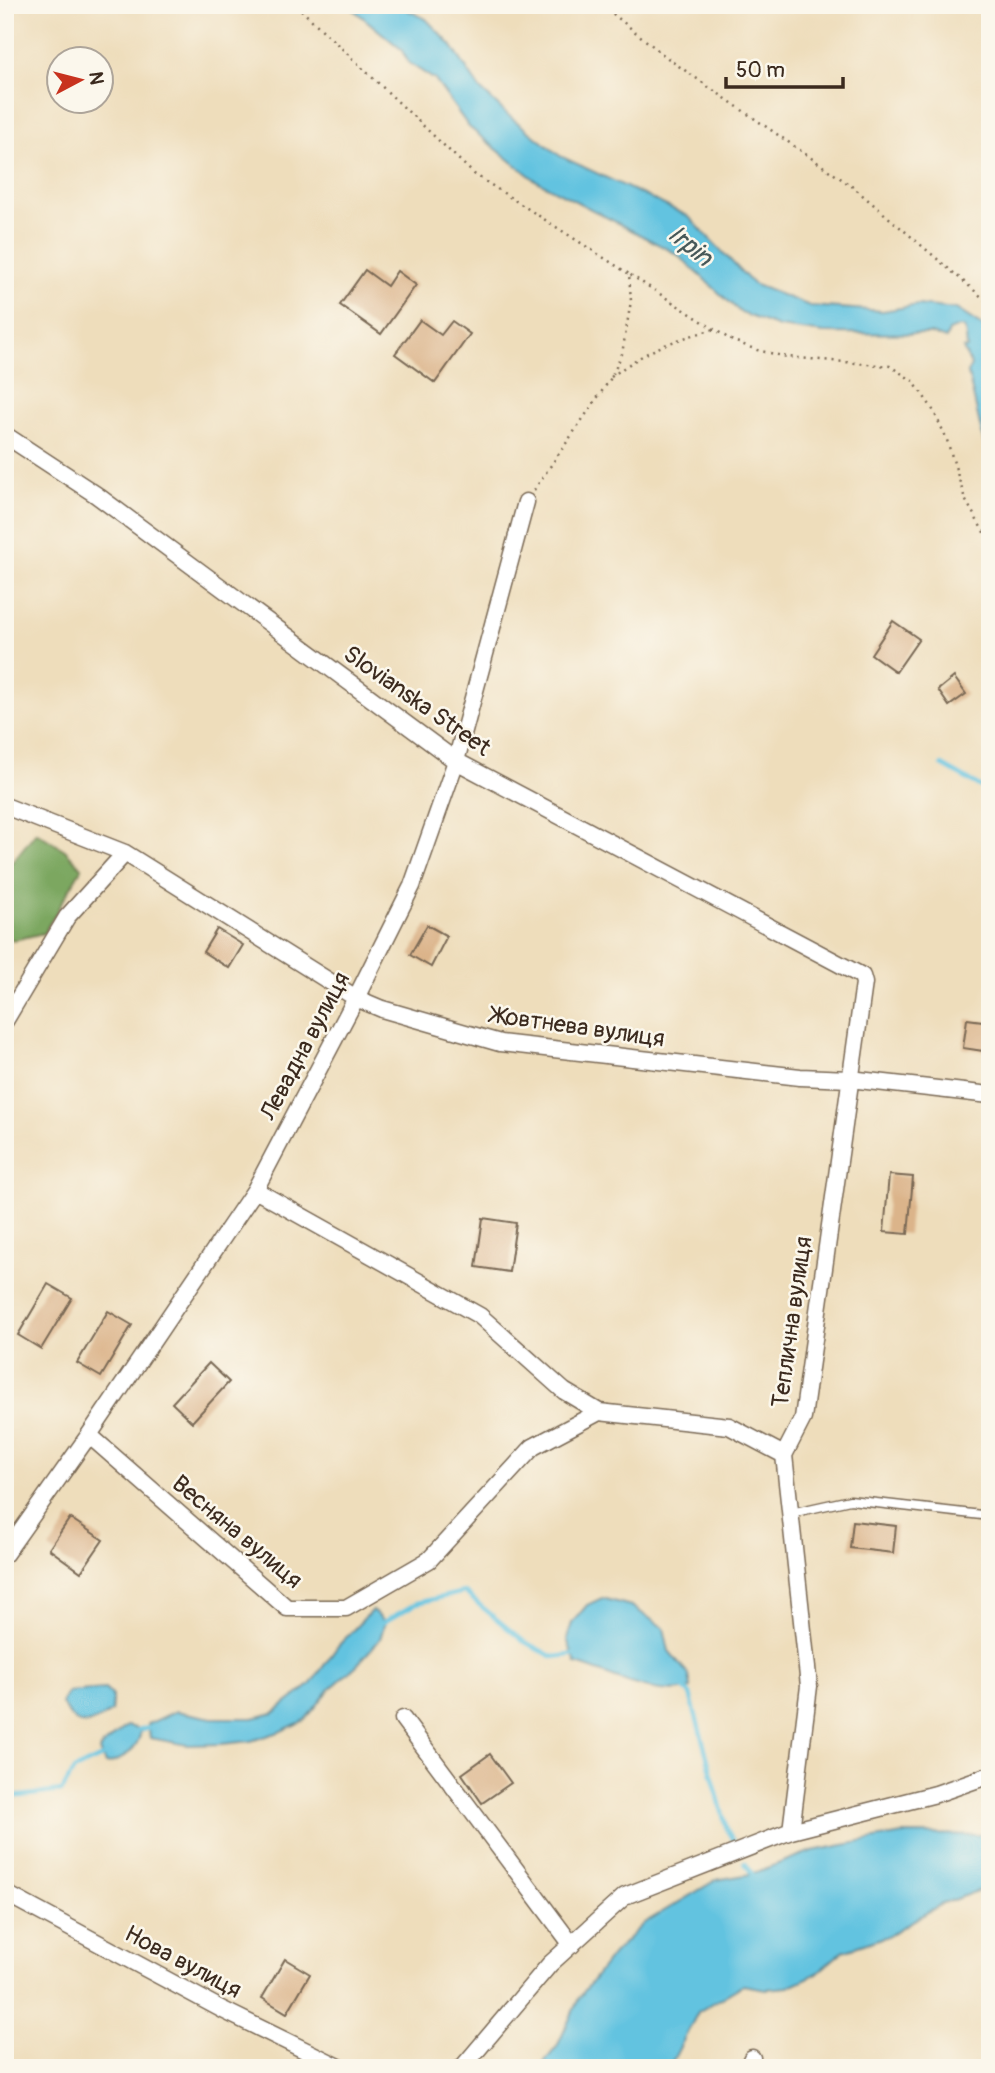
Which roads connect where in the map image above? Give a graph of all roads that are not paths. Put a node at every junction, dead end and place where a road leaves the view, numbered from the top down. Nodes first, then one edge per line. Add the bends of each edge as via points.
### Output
1 (5, 435) edge
2 (526, 502) road end
3 (456, 761) junction
4 (5, 806) edge
5 (125, 853) junction
6 (864, 983) joint
7 (356, 998) junction
8 (5, 1021) edge
9 (850, 1079) junction
10 (990, 1095) edge
11 (255, 1190) junction
12 (599, 1412) junction
13 (89, 1434) junction
14 (784, 1455) junction
15 (791, 1513) junction
16 (990, 1516) edge
17 (5, 1554) edge
18 (403, 1719) dead end
19 (990, 1775) edge
20 (791, 1831) junction
21 (5, 1893) edge
22 (572, 1945) junction
23 (341, 2068) edge
24 (462, 2068) edge

1 - 3 street, Slovianska Street via 95,494
2 - 3 street, Левадна вулиця
3 - 6 street, Slovianska Street via 856,971
3 - 7 street, Левадна вулиця via 412,886
4 - 5 street, Жовтнева вулиця
5 - 7 street, Жовтнева вулиця
5 - 8 street via 67,917
6 - 9 street, Теплична вулиця
7 - 9 street, Жовтнева вулиця via 500,1043
7 - 11 street, Левадна вулиця
9 - 10 street, Жовтнева вулиця
9 - 14 street, Теплична вулиця via 803,1418
11 - 12 street via 480,1316 564,1391
11 - 13 street, Левадна вулиця
12 - 13 street, Весняна вулиця via 533,1447 429,1560 346,1608 288,1608
12 - 14 street via 729,1426
13 - 17 street, Левадна вулиця
14 - 15 street
15 - 16 lane via 850,1500
15 - 20 street via 809,1686
18 - 22 street
19 - 20 street via 936,1794
20 - 22 street via 625,1896
21 - 23 street, Нова вулиця
22 - 24 street via 550,1964

